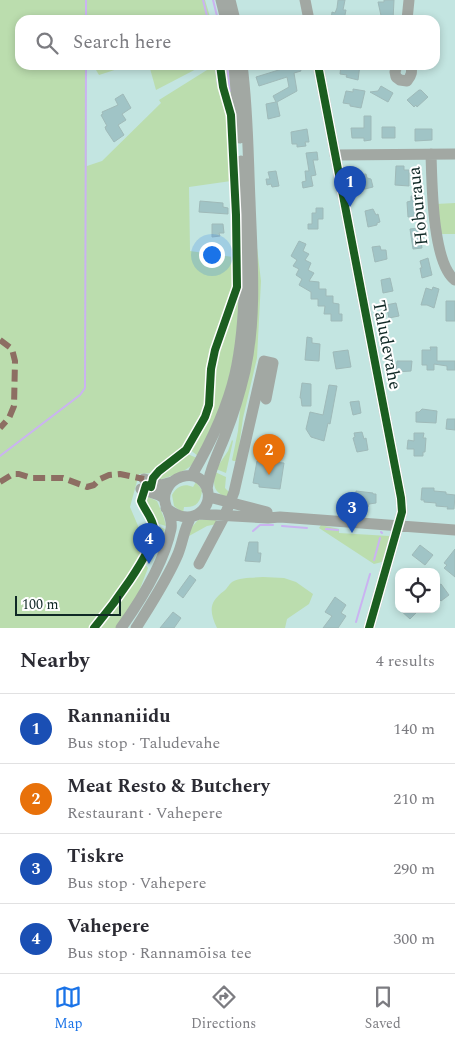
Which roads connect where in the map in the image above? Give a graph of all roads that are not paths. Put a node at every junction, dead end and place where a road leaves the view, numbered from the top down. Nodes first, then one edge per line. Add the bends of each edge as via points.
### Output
1 (221, 0) edge
2 (230, 0) edge
3 (305, 0) edge
4 (409, 0) edge
5 (225, 15) edge
6 (234, 15) edge
7 (308, 15) edge
8 (408, 15) edge
9 (235, 70) edge
10 (243, 70) edge
11 (319, 70) edge
12 (395, 70) edge
13 (412, 70) edge
14 (430, 154) junction
15 (455, 154) edge
16 (335, 155) junction
17 (455, 280) edge
18 (266, 399) dead end
19 (192, 475) junction
20 (172, 482) junction
21 (208, 494) junction
22 (230, 502) junction
23 (165, 503) junction
24 (225, 515) junction
25 (195, 516) junction
26 (280, 517) junction
27 (398, 526) junction
28 (455, 530) edge
29 (199, 564) dead end
30 (121, 628) edge
31 (136, 628) edge
32 (369, 628) edge

1 - 5 street
2 - 6 street
3 - 7 street
4 - 8 street
9 - 19 street via 241,162 244,304 240,346 235,375 224,406
10 - 21 street via 252,241 251,333 239,394 208,478
11 - 16 street, Taludevahe
12 - 13 street via 396,77 407,81
14 - 15 street
14 - 16 street
14 - 17 street, Hoburaua via 439,249 449,276
16 - 27 street, Taludevahe via 401,498
18 - 22 street via 273,363 264,361
19 - 20 street
19 - 21 street via 199,478
20 - 23 street via 167,488
20 - 23 street via 147,486
21 - 22 street
21 - 25 street via 207,504
22 - 24 street
22 - 26 street
23 - 25 street via 178,516
23 - 30 street via 172,522 165,550 150,583
24 - 25 street
24 - 26 street
24 - 29 street
25 - 31 street via 187,524 166,577
26 - 27 street
27 - 28 street
27 - 32 street, Taludevahe

